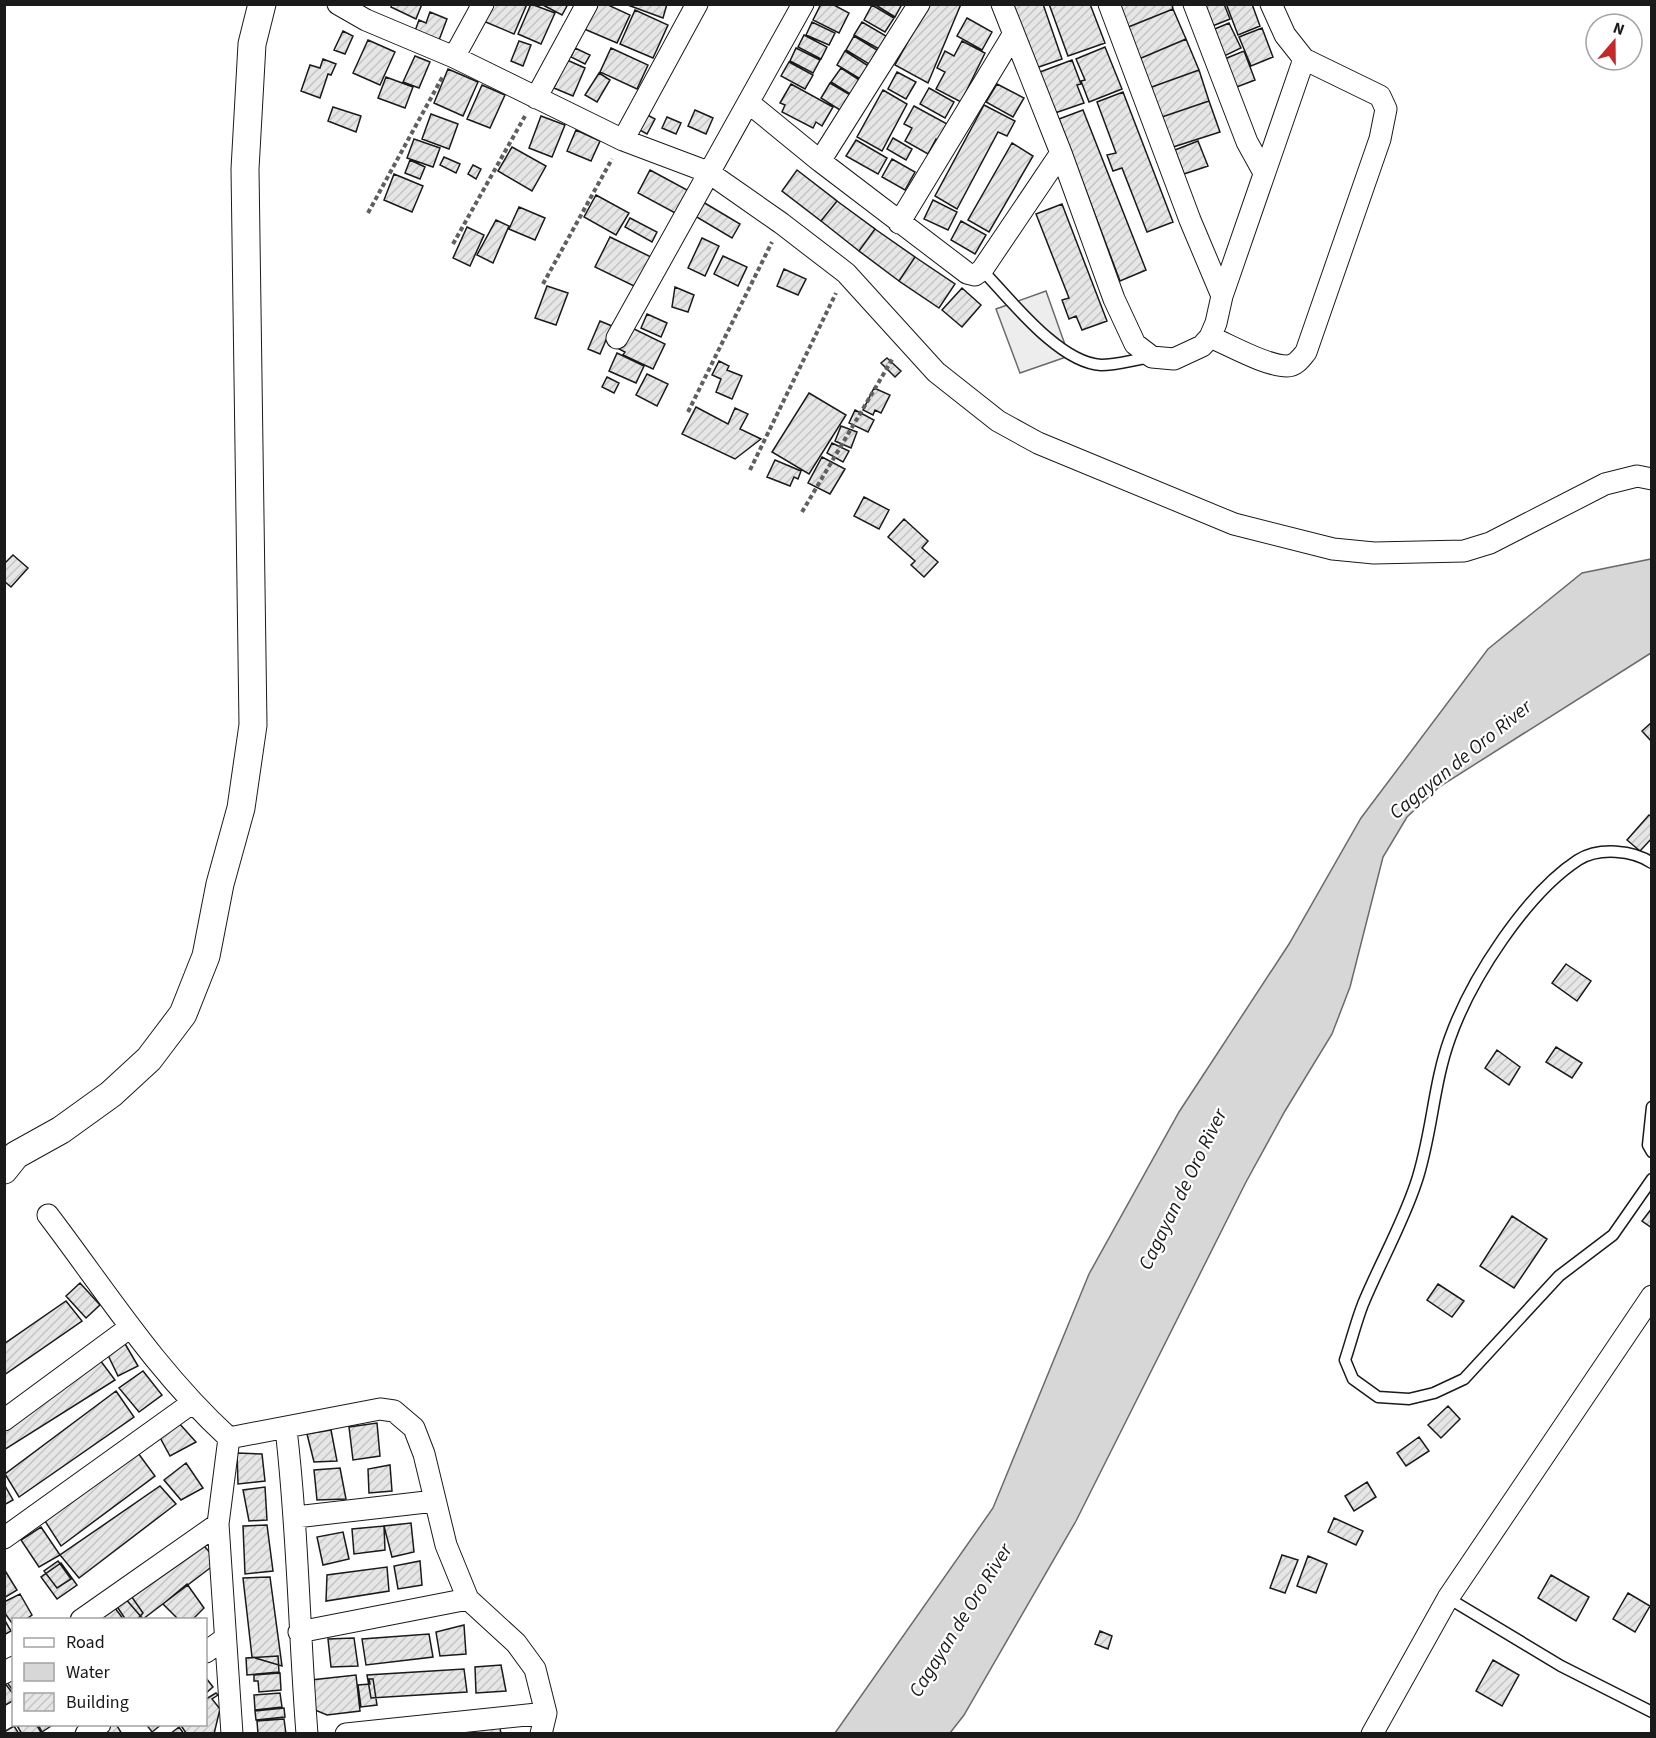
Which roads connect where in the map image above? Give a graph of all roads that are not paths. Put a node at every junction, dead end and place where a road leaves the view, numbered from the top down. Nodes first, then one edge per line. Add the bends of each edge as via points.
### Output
1 (262, 4) edge
2 (338, 4) edge
3 (483, 4) edge
4 (587, 4) edge
5 (697, 4) edge
6 (803, 4) edge
7 (919, 4) edge
8 (1002, 4) edge
9 (1109, 4) edge
10 (1194, 4) edge
11 (1271, 4) edge
12 (370, 12) edge
13 (1013, 35) junction
14 (454, 57) junction
15 (1304, 59) junction
16 (536, 98) junction
17 (749, 103) junction
18 (623, 140) junction
19 (1061, 153) junction
20 (820, 161) junction
21 (1263, 171) junction
22 (708, 172) junction
23 (899, 223) junction
24 (982, 270) junction
25 (1222, 296) junction
26 (1210, 337) junction
27 (617, 338) dead end
28 (1152, 357) junction
29 (1652, 479) edge
30 (1652, 863) edge
31 (1652, 1107) edge
32 (1652, 1152) edge
33 (4, 1170) edge
34 (1652, 1179) edge
35 (48, 1215) dead end
36 (1652, 1296) edge
37 (129, 1328) junction
38 (192, 1403) junction
39 (4, 1420) edge
40 (286, 1429) junction
41 (229, 1438) junction
42 (435, 1501) junction
43 (296, 1517) junction
44 (218, 1524) junction
45 (4, 1538) edge
46 (1448, 1598) junction
47 (468, 1599) junction
48 (84, 1618) edge
49 (299, 1632) junction
50 (224, 1639) junction
51 (207, 1651) edge
52 (1652, 1712) edge
53 (546, 1713) junction
54 (232, 1734) edge
55 (307, 1734) edge
56 (346, 1734) edge
57 (542, 1734) edge
58 (1372, 1734) edge

1 - 33 street via 252,44 244,169 253,725 242,808 220,884 206,956 183,1014 149,1059 111,1094 61,1131 16,1155
2 - 12 street
3 - 14 street
4 - 16 street
5 - 18 street
6 - 17 street
7 - 20 street
8 - 13 street
9 - 25 street
10 - 21 street via 1247,142
11 - 15 street via 1285,35
12 - 14 street
13 - 19 street
13 - 23 street
14 - 16 street
15 - 21 street
15 - 26 street via 1380,96 1386,109 1380,139 1306,352 1298,362 1288,366 1268,361
16 - 18 street
17 - 20 street
17 - 22 street
18 - 22 street
19 - 24 street
19 - 28 street via 1114,299 1135,344
20 - 23 street
21 - 25 street
22 - 27 street
22 - 29 street via 846,273 936,372 998,422 1038,443 1234,524 1333,549 1374,553 1464,551 1490,543 1605,484 1637,476
23 - 24 street via 967,273 975,275
24 - 28 lane via 1059,348 1084,362 1101,365
25 - 26 street
26 - 28 street via 1202,346 1174,359
30 - 34 lane via 1641,856 1612,851 1580,859 1538,893 1465,1000 1449,1040 1417,1181 1363,1305 1345,1360 1353,1379 1378,1397 1409,1399 1464,1380 1559,1276 1612,1235
31 - 32 lane via 1648,1144
35 - 37 street
36 - 46 street
37 - 38 street
37 - 39 street
38 - 41 street
38 - 45 street
40 - 41 street
40 - 42 street via 380,1409 394,1412 414,1428
40 - 43 street
41 - 44 street
42 - 43 street
42 - 47 street via 446,1545
43 - 49 street
44 - 48 street
44 - 50 street
46 - 52 lane via 1561,1666
46 - 58 street
47 - 49 street
47 - 53 street via 526,1654 539,1681
49 - 55 street
50 - 51 street
50 - 54 street
53 - 56 street
53 - 57 street

